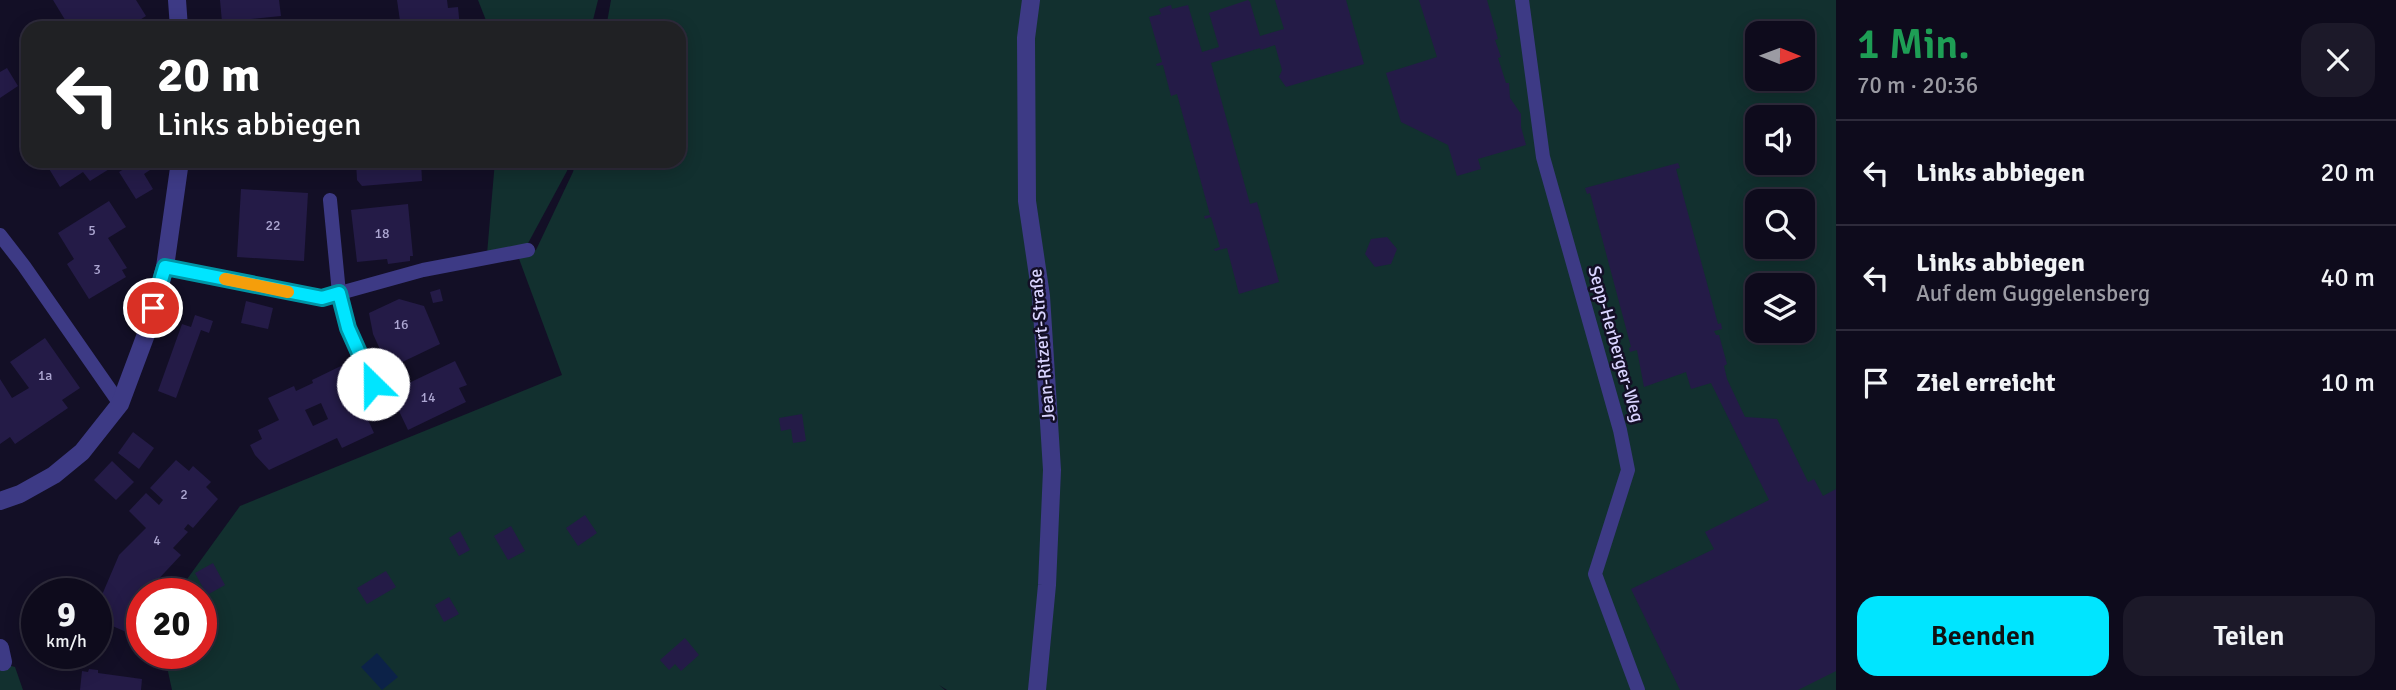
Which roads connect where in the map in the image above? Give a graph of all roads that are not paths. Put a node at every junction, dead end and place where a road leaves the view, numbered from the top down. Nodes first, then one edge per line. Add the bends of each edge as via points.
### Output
1 (177, 0) edge
2 (1031, 0) edge
3 (1522, 0) edge
4 (178, 21) edge
5 (179, 168) edge
6 (330, 200) dead end
7 (0, 235) edge
8 (528, 250) dead end
9 (165, 267) junction
10 (339, 293) junction
11 (373, 384) dead end
12 (120, 404) junction
13 (0, 501) edge
14 (1037, 690) edge
15 (1638, 690) edge

1 - 4 street
2 - 14 street, Jean-Ritzert-Straße via 1026,38 1027,201 1041,296 1052,470
3 - 15 lane, Sepp-Herberger-Weg via 1543,157 1628,470 1595,574
5 - 9 street
6 - 10 lane
7 - 12 lane
8 - 10 lane via 422,270
9 - 10 lane via 322,298
9 - 12 street
10 - 11 lane via 348,328
12 - 13 street via 82,453 54,475

